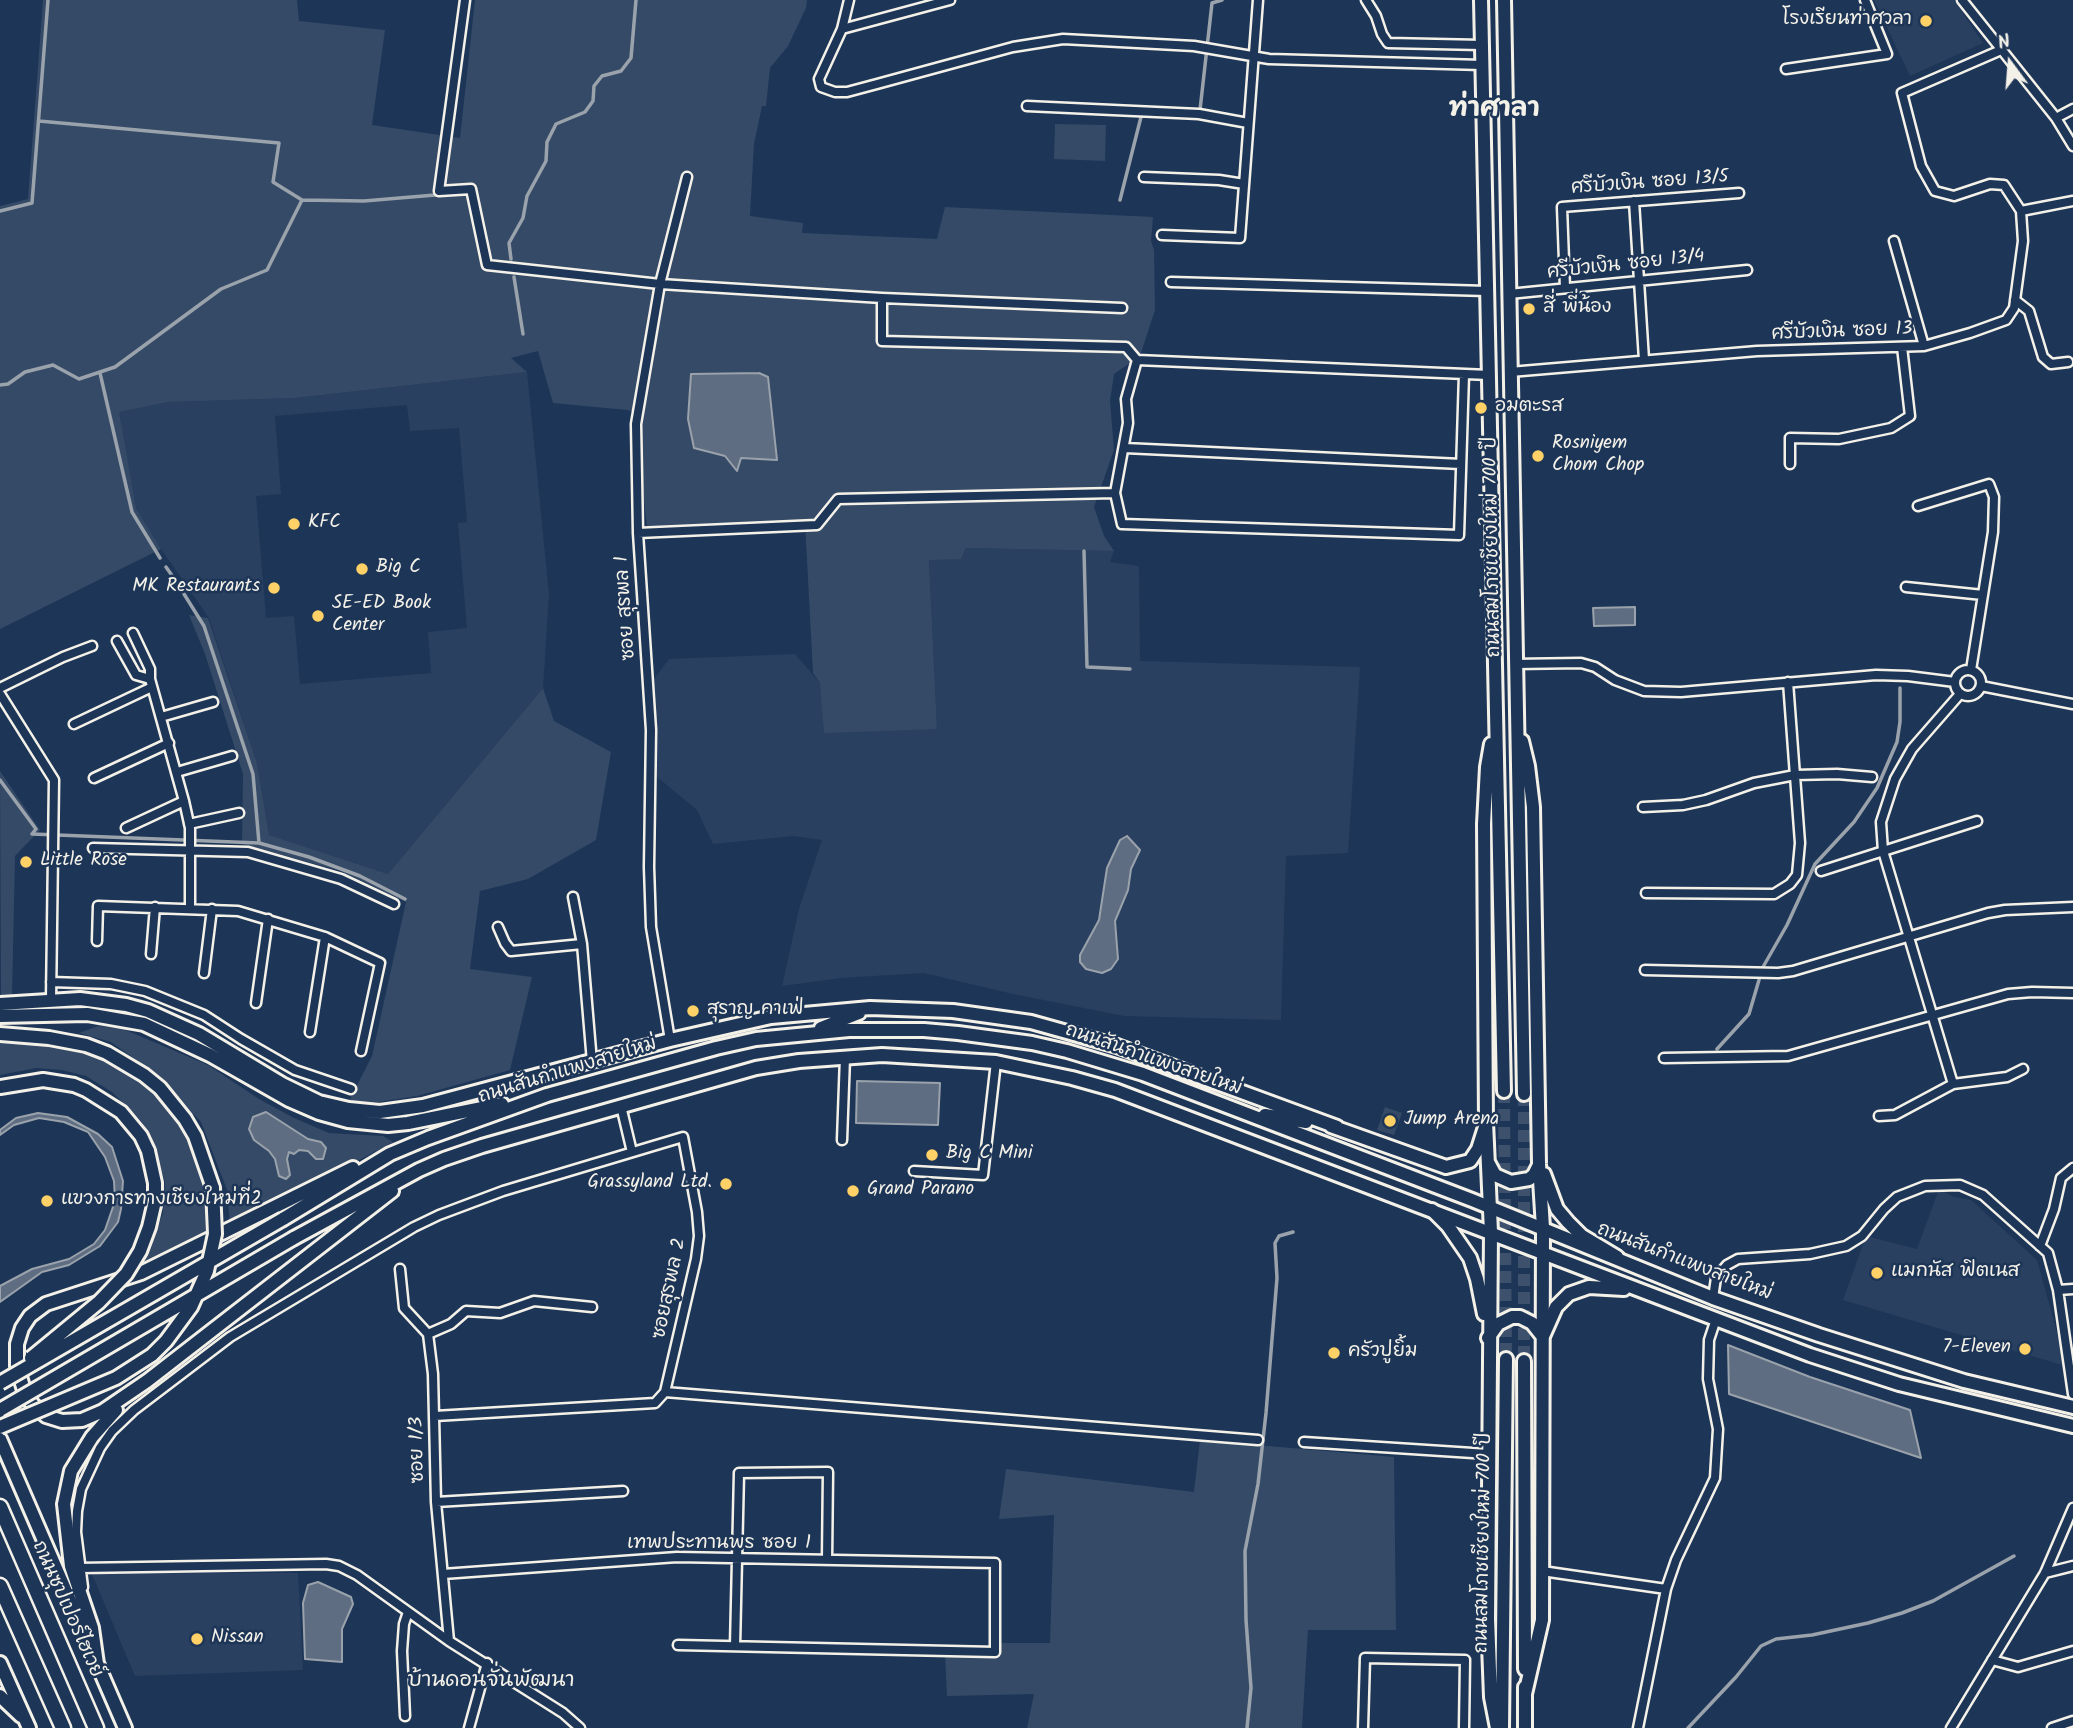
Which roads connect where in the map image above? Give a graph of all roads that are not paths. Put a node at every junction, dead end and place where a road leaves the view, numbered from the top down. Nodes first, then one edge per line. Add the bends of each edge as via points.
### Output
1 (465, 0) edge
2 (849, 0) edge
3 (950, 0) edge
4 (1258, 0) edge
5 (1366, 0) edge
6 (1481, 0) edge
7 (1504, 0) edge
8 (1865, 0) edge
9 (1962, 0) edge
10 (842, 29) junction
11 (1482, 45) junction
12 (2001, 50) junction
13 (1253, 58) junction
14 (1482, 65) junction
15 (1786, 69) dead end
16 (1027, 107) dead end
17 (2073, 109) edge
18 (2056, 118) junction
19 (1248, 123) junction
20 (2073, 146) edge
21 (687, 177) dead end
22 (1144, 177) dead end
23 (1244, 184) junction
24 (1739, 193) dead end
25 (1634, 201) junction
26 (2073, 201) edge
27 (2021, 211) junction
28 (1162, 235) dead end
29 (1894, 241) dead end
30 (1747, 270) dead end
31 (1639, 281) junction
32 (1171, 282) dead end
33 (660, 284) junction
34 (1565, 288) junction
35 (1487, 291) junction
36 (1509, 294) junction
37 (882, 298) junction
38 (2015, 300) junction
39 (1122, 308) dead end
40 (1924, 346) junction
41 (1902, 347) junction
42 (1137, 360) junction
43 (1644, 360) junction
44 (2068, 362) dead end
45 (1510, 372) junction
46 (1464, 374) junction
47 (1489, 375) junction
48 (1125, 448) junction
49 (1461, 464) junction
50 (1790, 464) dead end
51 (1115, 493) junction
52 (1917, 506) dead end
53 (638, 533) junction
54 (1906, 587) dead end
55 (1983, 595) junction
56 (133, 633) dead end
57 (117, 641) dead end
58 (92, 646) dead end
59 (1515, 664) junction
60 (1971, 670) junction
61 (1788, 682) junction
62 (1955, 682) junction
63 (151, 683) junction
64 (1981, 686) junction
65 (0, 688) edge
66 (0, 694) edge
67 (1960, 694) junction
68 (213, 702) dead end
69 (2073, 704) edge
70 (161, 717) junction
71 (1496, 720) junction
72 (1516, 721) junction
73 (74, 724) dead end
74 (169, 743) junction
75 (232, 756) dead end
76 (177, 772) junction
77 (1795, 775) junction
78 (1872, 777) dead end
79 (94, 778) dead end
80 (184, 801) junction
81 (1643, 807) dead end
82 (239, 813) dead end
83 (1977, 821) dead end
84 (190, 826) junction
85 (126, 828) dead end
86 (190, 847) junction
87 (93, 848) dead end
88 (1883, 851) junction
89 (1821, 871) dead end
90 (1646, 893) dead end
91 (573, 897) dead end
92 (394, 904) dead end
93 (155, 907) junction
94 (2073, 907) edge
95 (190, 908) junction
96 (212, 909) junction
97 (268, 919) junction
98 (498, 927) dead end
99 (326, 937) junction
100 (1909, 937) junction
101 (97, 941) dead end
102 (582, 944) junction
103 (151, 954) dead end
104 (1645, 970) dead end
105 (204, 973) dead end
106 (51, 982) junction
107 (2073, 993) edge
108 (51, 1000) junction
109 (256, 1003) dead end
110 (0, 1004) edge
111 (870, 1008) junction
112 (0, 1016) edge
113 (1933, 1016) junction
114 (1056, 1028) junction
115 (310, 1032) dead end
116 (807, 1033) junction
117 (0, 1034) edge
118 (676, 1039) junction
119 (716, 1048) junction
120 (360, 1051) dead end
121 (845, 1057) junction
122 (1664, 1058) dead end
123 (1100, 1060) junction
124 (592, 1062) junction
125 (996, 1062) junction
126 (2023, 1069) dead end
127 (308, 1076) junction
128 (1953, 1084) junction
129 (0, 1087) edge
130 (351, 1089) dead end
131 (1504, 1091) tunnel mouth
132 (302, 1093) junction
133 (1524, 1094) tunnel mouth
134 (547, 1095) junction
135 (621, 1106) junction
136 (1238, 1110) junction
137 (1879, 1116) dead end
138 (1486, 1122) junction
139 (1337, 1127) junction
140 (842, 1140) dead end
141 (632, 1152) junction
142 (390, 1154) junction
143 (1487, 1158) junction
144 (1539, 1164) junction
145 (2073, 1168) edge
146 (419, 1170) junction
147 (914, 1171) dead end
148 (1489, 1207) junction
149 (1432, 1210) junction
150 (1543, 1228) junction
151 (1490, 1232) junction
152 (2040, 1246) junction
153 (1543, 1252) junction
154 (1617, 1257) junction
155 (400, 1269) dead end
156 (2073, 1289) edge
157 (1638, 1290) junction
158 (2058, 1290) junction
159 (1713, 1298) junction
160 (592, 1307) dead end
161 (1716, 1320) junction
162 (428, 1334) junction
163 (1543, 1337) junction
164 (1488, 1338) junction
165 (1506, 1359) tunnel mouth
166 (1524, 1361) tunnel mouth
167 (147, 1381) junction
168 (0, 1383) edge
169 (1982, 1385) junction
170 (665, 1392) junction
171 (2073, 1394) edge
172 (1978, 1404) junction
173 (2073, 1407) edge
174 (0, 1410) edge
175 (435, 1416) junction
176 (2073, 1426) edge
177 (0, 1427) edge
178 (0, 1439) edge
179 (1258, 1440) dead end
180 (1304, 1442) dead end
181 (1488, 1454) junction
182 (623, 1491) dead end
183 (436, 1502) junction
184 (0, 1507) edge
185 (2073, 1508) edge
186 (737, 1558) junction
187 (827, 1560) junction
188 (2073, 1566) edge
189 (80, 1568) junction
190 (1542, 1571) junction
191 (2045, 1573) junction
192 (443, 1574) junction
193 (0, 1586) edge
194 (1666, 1589) junction
195 (408, 1612) junction
196 (88, 1614) junction
197 (449, 1641) junction
198 (678, 1645) dead end
199 (735, 1646) junction
200 (2073, 1651) edge
201 (1992, 1660) junction
202 (0, 1663) edge
203 (487, 1663) junction
204 (97, 1664) junction
205 (1525, 1694) junction
206 (0, 1696) edge
207 (405, 1716) dead end
208 (2073, 1721) edge
209 (28, 1724) edge
210 (63, 1728) edge
211 (96, 1728) edge
212 (125, 1728) edge
213 (469, 1728) edge
214 (580, 1728) edge
215 (1363, 1728) edge
216 (1464, 1728) edge
217 (1499, 1728) edge
218 (1525, 1728) edge
219 (1638, 1728) edge
220 (1951, 1728) edge
221 (2052, 1728) edge

1 - 33 street via 439,191 471,189 487,265
2 - 10 street
3 - 10 street
4 - 13 street
5 - 11 street via 1388,43
6 - 11 main road, ถนนสมโภชเชียงใหม่ 700 ปี
7 - 36 main road, ถนนสมโภชเชียงใหม่ 700 ปี
8 - 15 street via 1887,54
9 - 12 street
10 - 13 street via 818,79 821,87 835,92 1046,40 1202,47
11 - 14 main road, ถนนสมโภชเชียงใหม่ 700 ปี
12 - 18 street
12 - 27 street via 1902,93 1921,166 1935,191 1954,196 1990,184 2004,185
13 - 14 street
13 - 19 street
14 - 35 main road, ถนนสมโภชเชียงใหม่ 700 ปี
16 - 19 street via 1199,114
17 - 18 street
18 - 20 street
19 - 23 street
21 - 33 street, ซอย สุรพล 1
22 - 23 street
23 - 28 street via 1240,238
24 - 25 street, ศรีบัวเงิน ซอย 13/5
25 - 31 street
25 - 34 street, ศรีบัวเงิน ซอย 13/5 via 1562,206
26 - 27 street
27 - 38 street via 2023,241
29 - 40 street
30 - 31 street, ศรีบัวเงิน ซอย 13/4
31 - 34 street, ศรีบัวเงิน ซอย 13/4
31 - 43 street
32 - 35 street
33 - 37 street
33 - 53 street, ซอย สุรพล 1 via 636,424
34 - 36 street, ศรีบัวเงิน ซอย 13/4
35 - 47 main road, ถนนสมโภชเชียงใหม่ 700 ปี
36 - 45 main road, ถนนสมโภชเชียงใหม่ 700 ปี
37 - 39 street
37 - 42 street via 882,341 1126,347
38 - 40 street, ศรีบัวเงิน ซอย 13 via 2006,320
38 - 44 street via 2029,312 2043,358 2051,364
40 - 41 street, ศรีบัวเงิน ซอย 13
41 - 43 street, ศรีบัวเงิน ซอย 13
41 - 50 street via 1910,416 1891,428 1839,439 1790,438
42 - 46 street
42 - 48 street via 1126,399
43 - 45 street, ศรีบัวเงิน ซอย 13
45 - 59 main road, ถนนสมโภชเชียงใหม่ 700 ปี
46 - 47 street
46 - 49 street
47 - 71 main road, ถนนสมโภชเชียงใหม่ 700 ปี
48 - 49 street
48 - 51 street
49 - 51 street via 1459,535 1122,524
51 - 53 street via 838,499 817,525
52 - 55 street via 1989,484 1994,497 1993,532
53 - 118 street, ซอย สุรพล 1 via 651,730 651,928
54 - 55 street
55 - 60 street
56 - 63 street via 150,669
57 - 63 street via 136,675
58 - 65 street
59 - 61 street via 1581,663 1644,691
59 - 72 main road, ถนนสมโภชเชียงใหม่ 700 ปี
60 - 62 street via 1962,671
60 - 64 street via 1979,674
61 - 62 street via 1876,675
61 - 77 street
62 - 67 street
63 - 70 street
63 - 73 street
64 - 67 street via 1973,696
64 - 69 street
66 - 106 street via 54,780
67 - 88 street via 1912,749 1895,779 1881,822
68 - 70 street
70 - 74 street
71 - 131 main road, ถนนสมโภชเชียงใหม่ 700 ปี
71 - 138 main road via 1487,766 1484,824
72 - 133 main road, ถนนสมโภชเชียงใหม่ 700 ปี
72 - 144 main road via 1533,807
74 - 76 street
74 - 79 street
75 - 76 street
76 - 80 street
77 - 78 street
77 - 81 street via 1683,805
77 - 90 street via 1800,843 1797,875 1790,884 1774,894
80 - 84 street
80 - 85 street
82 - 84 street
83 - 88 street
84 - 86 street
86 - 87 street
86 - 92 street via 248,852 341,879
86 - 95 street
88 - 89 street
88 - 100 street
91 - 102 street
93 - 95 street
93 - 101 street via 98,906
93 - 103 street
94 - 100 street via 2005,910
95 - 96 street
96 - 97 street
96 - 105 street
97 - 99 street
97 - 109 street
98 - 102 street via 512,951
99 - 115 street
99 - 120 street via 380,963
100 - 104 street via 1778,973
100 - 113 street
102 - 124 street
106 - 108 street
106 - 127 street via 130,987 173,1001
107 - 113 street via 2008,994
108 - 110 main road
108 - 132 main road via 102,1000 148,1011 199,1034
111 - 114 main road via 953,1011
111 - 116 main road
111 - 118 main road via 771,1017
112 - 134 main road via 87,1014 144,1024 289,1100 348,1121 408,1124
113 - 122 street via 1788,1056
113 - 128 street
114 - 123 main road
114 - 139 main road via 1116,1045
116 - 119 main road, ถนนสันกำแพงสายใหม่
116 - 123 main road, ถนนสันกำแพงสายใหม่ via 958,1033 1032,1043
117 - 177 main road, bridge via 86,1045 107,1053 160,1088 185,1119 205,1158 214,1188 215,1234 207,1271 191,1307 152,1355 116,1378
118 - 119 main road
118 - 124 main road
119 - 134 main road, ถนนสันกำแพงสายใหม่
121 - 125 main road, ถนนสันกำแพงสายใหม่
121 - 135 main road, ถนนสันกำแพงสายใหม่ via 756,1068
121 - 140 street
123 - 136 main road, ถนนสันกำแพงสายใหม่
124 - 132 main road via 423,1107 380,1112 319,1102
125 - 147 street via 984,1175
125 - 149 main road, ถนนสันกำแพงสายใหม่ via 1115,1090
126 - 128 street via 2007,1077
127 - 130 street
127 - 132 street
128 - 137 street via 1895,1115
129 - 168 main road, bridge via 43,1080 86,1090 121,1112 141,1136 155,1183 153,1215 145,1239 114,1288
134 - 142 main road, ถนนสันกำแพงสายใหม่
135 - 141 street
135 - 146 main road, ถนนสันกำแพงสายใหม่ via 482,1146
136 - 139 main road
136 - 148 main road, ถนนสันกำแพงสายใหม่
138 - 139 main road via 1470,1161 1446,1167
138 - 143 main road
141 - 170 street, ซอยสุรพล 2 via 683,1137 697,1212 696,1259
141 - 189 street via 468,1202 414,1227 247,1325 178,1376 112,1431 89,1468 77,1511
142 - 167 main road via 141,1273 54,1300 30,1316 22,1328 17,1366 32,1404 46,1416 82,1420
142 - 168 main road, ถนนสันกำแพงสายใหม่, bridge
143 - 144 main road via 1495,1175 1511,1182 1529,1179
143 - 148 main road
144 - 150 main road
144 - 154 main road via 1557,1209 1582,1236
145 - 152 street via 2061,1178
146 - 167 main road
146 - 174 main road, ถนนสันกำแพงสายใหม่, bridge
148 - 150 main road, ถนนสันกำแพงสายใหม่
148 - 151 main road
149 - 151 main road, ถนนสันกำแพงสายใหม่
149 - 164 main road via 1470,1258
150 - 153 main road
150 - 154 main road, ถนนสันกำแพงสายใหม่
151 - 153 main road, ถนนสันกำแพงสายใหม่
151 - 164 main road
152 - 158 street via 2048,1253
152 - 159 street via 1983,1195 1960,1185 1925,1186 1898,1197 1846,1246 1810,1254 1738,1259 1716,1278
153 - 157 main road, ถนนสันกำแพงสายใหม่
153 - 163 main road
154 - 159 main road, ถนนสันกำแพงสายใหม่
155 - 162 street via 404,1308
156 - 158 street
157 - 161 main road, ถนนสันกำแพงสายใหม่
157 - 163 main road via 1577,1290 1556,1307
158 - 171 street
159 - 169 main road, ถนนสันกำแพงสายใหม่
160 - 162 street via 534,1301 499,1314 466,1311
161 - 172 main road, ถนนสันกำแพงสายใหม่ via 1899,1384
161 - 194 street via 1709,1340 1708,1379 1718,1429 1715,1478
162 - 175 street, ซอย 1/3
163 - 164 main road via 1532,1323 1512,1317 1498,1324
163 - 190 main road
164 - 181 main road
165 - 217 main road, ถนนสมโภชเชียงใหม่ 700 ปี
166 - 205 main road, ถนนสมโภชเชียงใหม่ 700 ปี
167 - 196 main road via 105,1420 71,1471 66,1487 71,1566
169 - 172 main road
169 - 173 main road, ถนนสันกำแพงสายใหม่
170 - 175 street, ซอยสุรพล 2 via 655,1403
170 - 179 street
172 - 176 main road, ถนนสันกำแพงสายใหม่
175 - 183 street, ซอย 1/3
178 - 204 main road
180 - 181 street
181 - 217 main road via 1491,1697
182 - 183 street
183 - 192 street, ซอย 1/3
184 - 211 highway, ถนนซุปเปอร์ไฮเวย์
185 - 191 street
186 - 187 street, เทพประทานพร ซอย 1
186 - 187 street via 739,1473 828,1472
186 - 192 street, เทพประทานพร ซอย 1 via 677,1557
186 - 199 street
187 - 199 street, เทพประทานพร ซอย 1 via 995,1563 995,1652
188 - 191 street
189 - 195 street via 326,1564 349,1570
189 - 196 street
190 - 194 street
190 - 205 main road via 1542,1620
191 - 201 street
192 - 197 street, ซอย 1/3
193 - 210 highway
194 - 219 street
195 - 197 street
195 - 207 street via 402,1643
196 - 204 main road
197 - 203 street
198 - 199 street
200 - 201 street via 2018,1667
201 - 220 street
202 - 209 main road
203 - 213 street
203 - 214 street
204 - 212 main road
205 - 218 main road, ถนนสมโภชเชียงใหม่ 700 ปี
206 - 209 main road
208 - 221 street
215 - 216 street via 1365,1658 1465,1660

